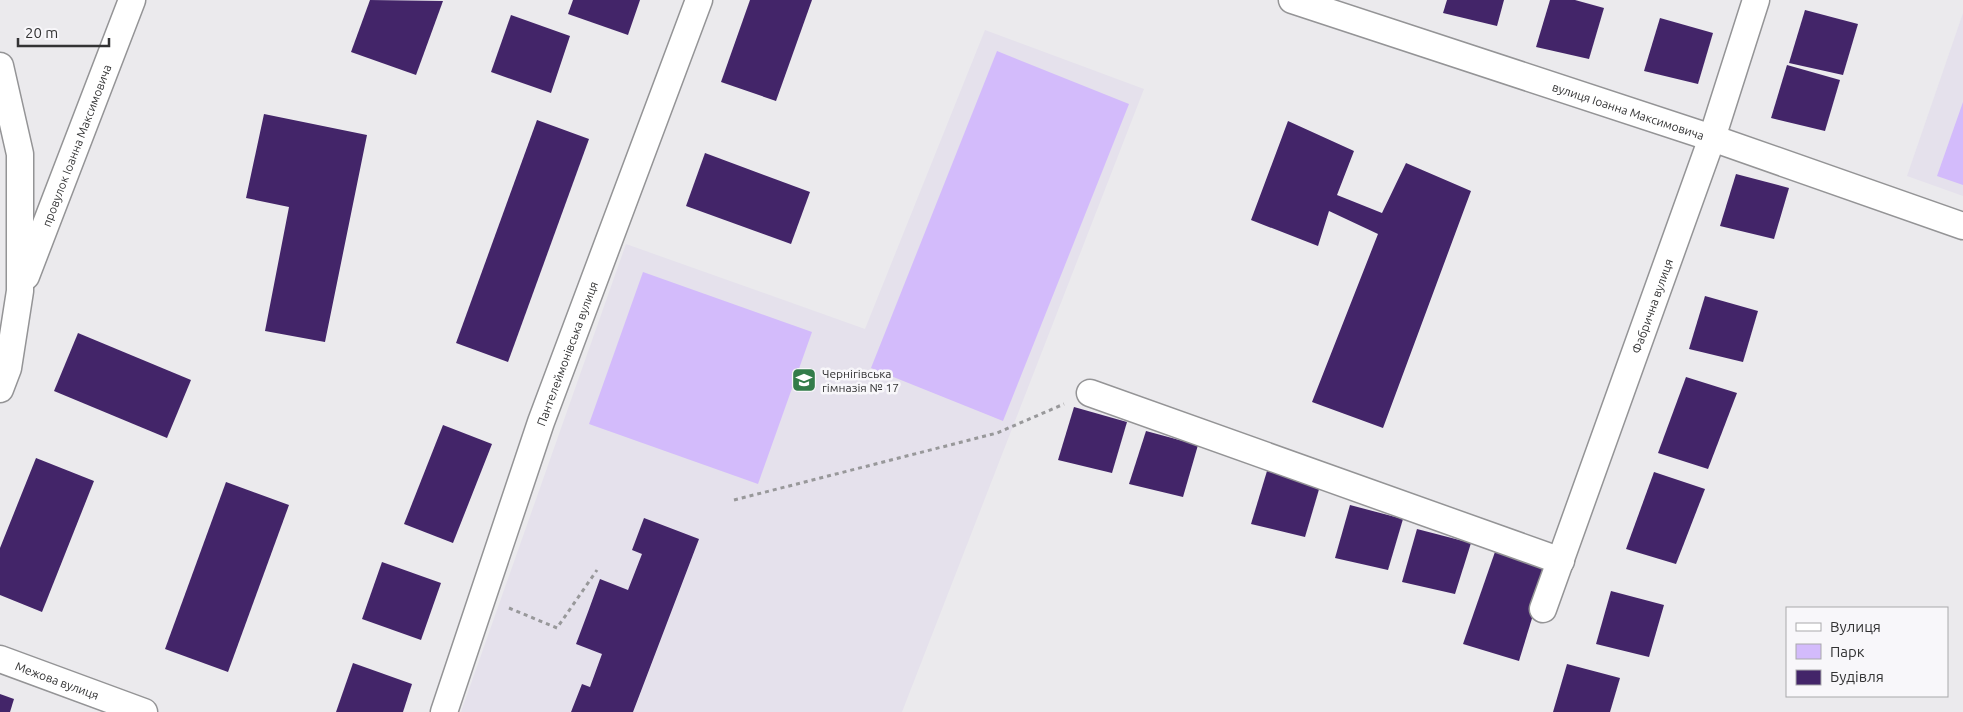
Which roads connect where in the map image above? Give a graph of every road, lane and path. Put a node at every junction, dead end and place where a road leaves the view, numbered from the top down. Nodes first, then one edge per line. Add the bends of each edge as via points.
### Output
1 (132, 0) edge
2 (699, 0) edge
3 (1292, 0) edge
4 (1756, 0) edge
5 (0, 66) edge
6 (1712, 138) junction
7 (1963, 226) edge
8 (20, 291) junction
9 (0, 389) edge
10 (1090, 394) joint
11 (734, 500) dead end
12 (1561, 561) junction
13 (597, 570) dead end
14 (483, 598) junction
15 (1543, 609) dead end
16 (0, 659) edge
17 (144, 712) edge
18 (444, 712) edge

1 - 8 street, провулок Іоанна Максимовича
2 - 14 street, Пантелеймонівська вулиця via 541,422
3 - 6 street, вулиця Іоанна Максимовича
4 - 6 street, Фабрична вулиця
5 - 8 street via 20,154
6 - 7 street, вулиця Іоанна Максимовича
6 - 12 street, Фабрична вулиця
8 - 9 street via 8,368
10 - 11 path via 997,433
10 - 12 street
12 - 15 street, Фабрична вулиця
13 - 14 path via 558,628
14 - 18 street, Пантелеймонівська вулиця
16 - 17 street, Межова вулиця

